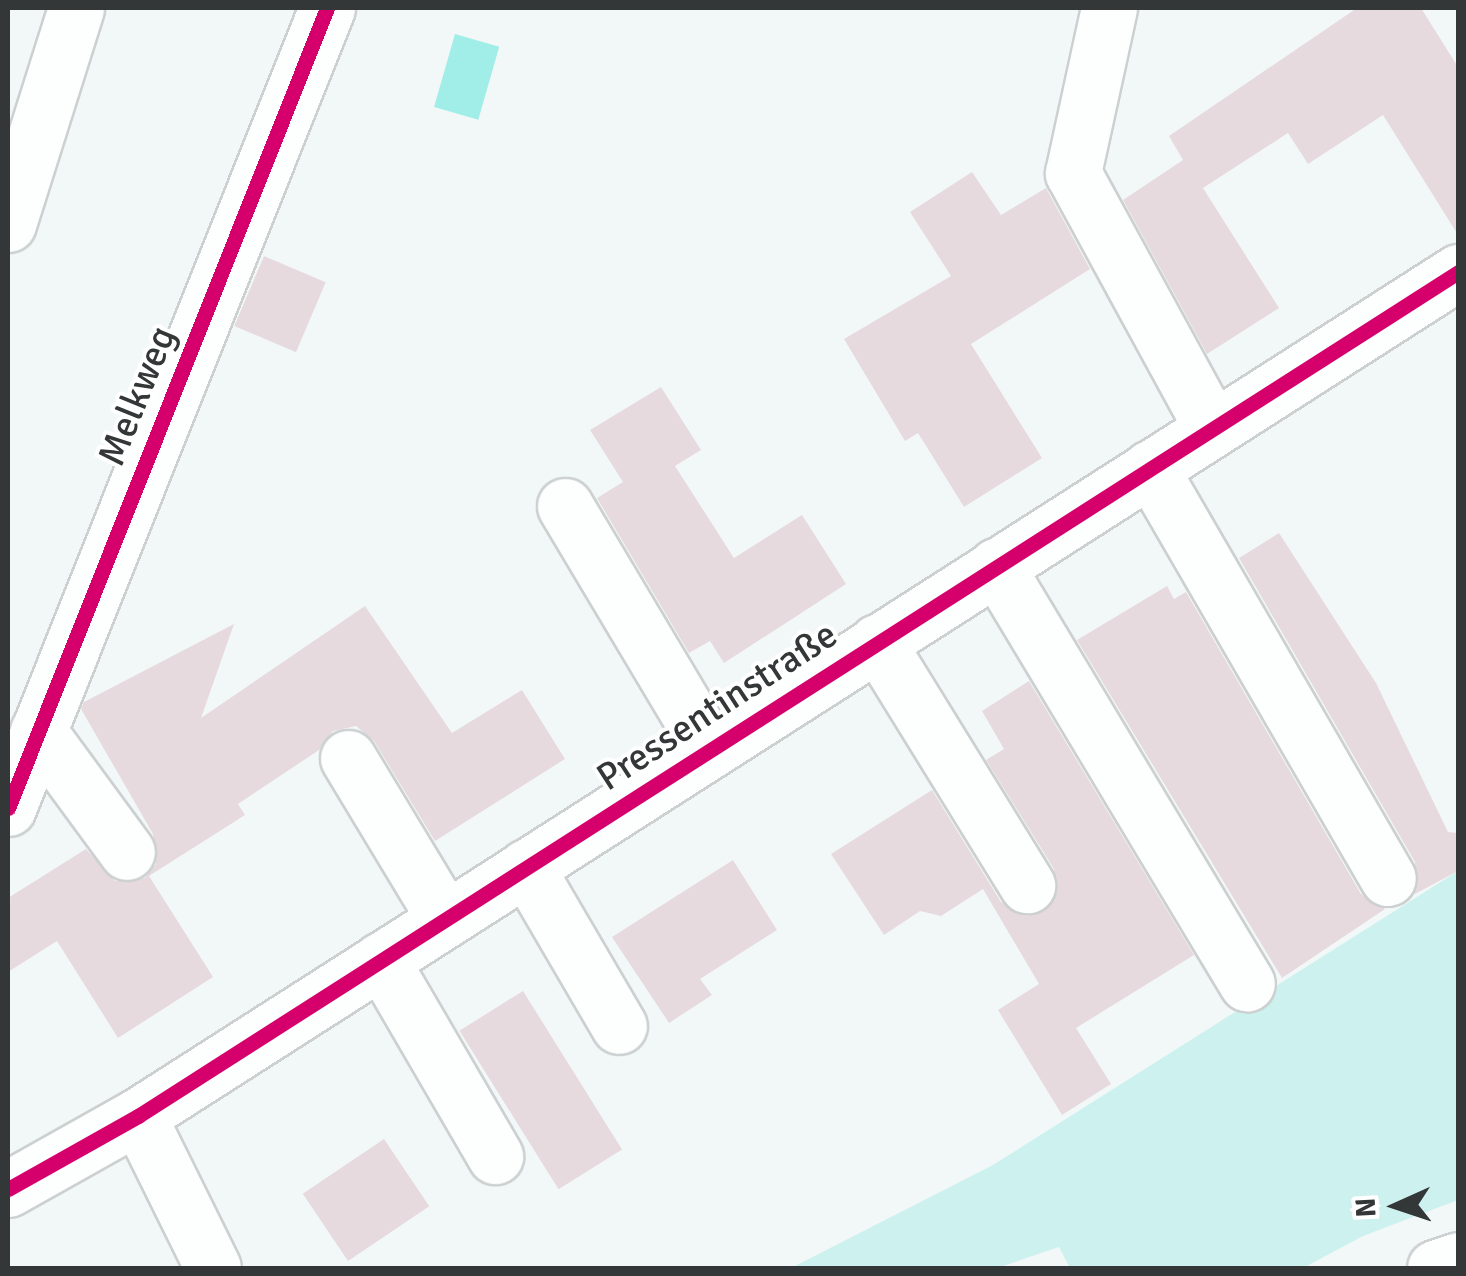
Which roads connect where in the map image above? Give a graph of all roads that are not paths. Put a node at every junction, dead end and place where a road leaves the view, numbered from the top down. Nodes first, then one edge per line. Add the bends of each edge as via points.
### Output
1 (76, 8) edge
2 (327, 8) edge
3 (1109, 8) edge
4 (8, 224) edge
5 (1458, 272) edge
6 (1212, 428) junction
7 (1150, 468) junction
8 (565, 506) dead end
9 (996, 566) junction
10 (877, 642) junction
11 (38, 731) junction
12 (710, 749) junction
13 (348, 758) dead end
14 (8, 808) edge
15 (127, 852) dead end
16 (526, 867) junction
17 (1388, 878) dead end
18 (1026, 886) dead end
19 (445, 919) junction
20 (381, 960) junction
21 (1247, 983) dead end
22 (619, 1026) dead end
23 (138, 1116) junction
24 (495, 1156) dead end
25 (8, 1189) edge
26 (1458, 1260) edge
27 (212, 1268) edge
28 (1434, 1268) edge

1 - 4 street
2 - 11 street, Melkweg
3 - 6 street via 1073,172
5 - 6 street, Pressentinstraße
6 - 7 street, Pressentinstraße
7 - 9 street, Pressentinstraße
7 - 17 street
8 - 12 street
9 - 10 street, Pressentinstraße
9 - 21 street
10 - 12 street, Pressentinstraße
10 - 18 street
11 - 14 street, Melkweg
11 - 15 street
12 - 16 street, Pressentinstraße
13 - 19 street
16 - 19 street, Pressentinstraße
16 - 22 street
19 - 20 street, Pressentinstraße
20 - 23 street, Pressentinstraße
20 - 24 street
23 - 25 street, Pressentinstraße
23 - 27 street
26 - 28 street

